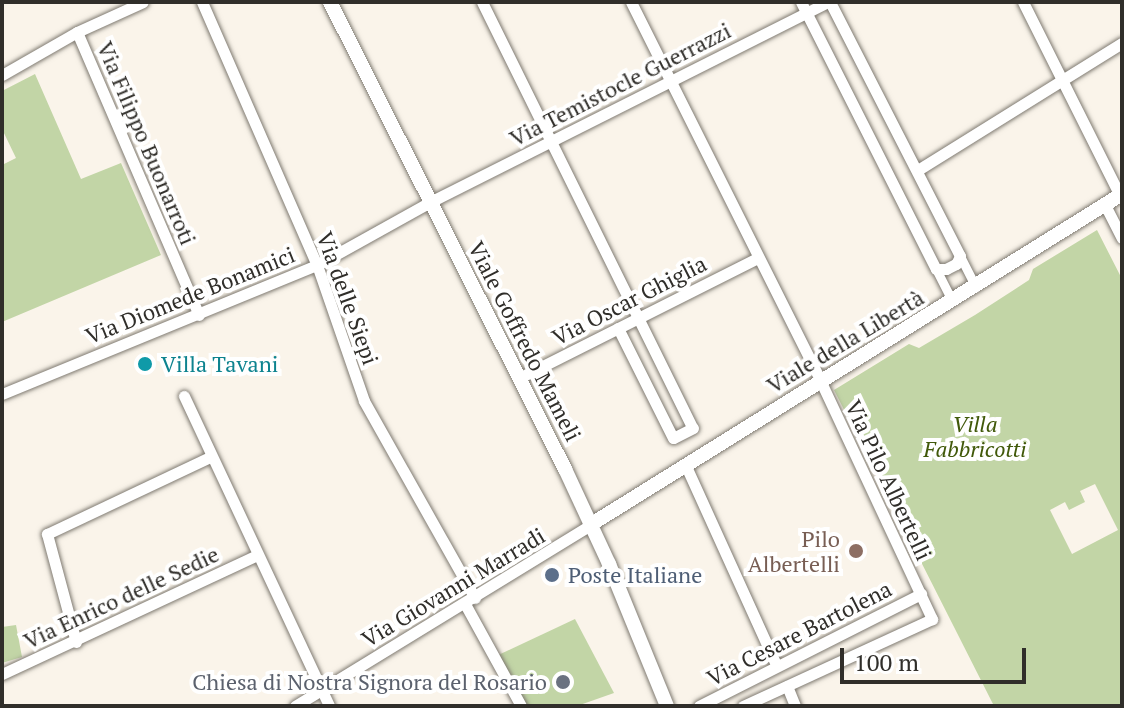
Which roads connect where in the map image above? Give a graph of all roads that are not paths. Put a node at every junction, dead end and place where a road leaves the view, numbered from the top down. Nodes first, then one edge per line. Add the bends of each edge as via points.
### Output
1 (143, 2) edge
2 (202, 2) edge
3 (330, 2) edge
4 (482, 2) edge
5 (631, 2) edge
6 (829, 2) edge
7 (1023, 2) edge
8 (804, 7) edge
9 (77, 32) junction
10 (1122, 43) edge
11 (2, 75) edge
12 (670, 81) junction
13 (1062, 81) junction
14 (551, 141) junction
15 (921, 168) dead end
16 (1121, 195) edge
17 (430, 202) junction
18 (1105, 205) junction
19 (1122, 238) edge
20 (960, 256) junction
21 (758, 258) junction
22 (317, 265) junction
23 (936, 269) junction
24 (976, 287) junction
25 (949, 294) dead end
26 (199, 315) junction
27 (639, 318) junction
28 (618, 328) junction
29 (519, 378) junction
30 (821, 382) junction
31 (2, 394) edge
32 (184, 396) dead end
33 (210, 457) junction
34 (685, 464) junction
35 (590, 525) junction
36 (257, 555) junction
37 (921, 594) junction
38 (470, 601) junction
39 (76, 642) junction
40 (776, 665) junction
41 (2, 674) edge
42 (787, 686) junction
43 (320, 690) junction
44 (295, 706) edge
45 (329, 706) edge
46 (521, 706) edge
47 (667, 706) edge
48 (699, 706) edge
49 (743, 706) edge
50 (795, 706) edge

1 - 9 street
2 - 22 street, Via delle Siepi
3 - 17 street, Viale Goffredo Mameli
4 - 14 street
5 - 12 street, Via Pilo Albertelli
6 - 8 street, Via Temistocle Guerrazzi
6 - 20 street
7 - 13 street
8 - 12 street, Via Temistocle Guerrazzi
8 - 23 street
9 - 11 street
9 - 26 street, Via Filippo Buonarroti
10 - 13 street
12 - 14 street, Via Temistocle Guerrazzi
12 - 21 street, Via Pilo Albertelli
13 - 15 street
13 - 16 street
14 - 17 street, Via Temistocle Guerrazzi
14 - 27 street
16 - 18 street, Viale della Libertà
17 - 22 street, Via Diomede Bonamici
17 - 29 street, Viale Goffredo Mameli
18 - 19 street
18 - 24 street, Viale della Libertà
20 - 23 street via 956,264
20 - 24 street
21 - 27 street, Via Oscar Ghiglia
21 - 30 street, Via Pilo Albertelli
22 - 26 street, Via Diomede Bonamici
22 - 38 street, Via delle Siepi via 369,413
23 - 25 street
24 - 30 street, Viale della Libertà
26 - 31 street, Via Diomede Bonamici
27 - 28 street, Via Oscar Ghiglia
27 - 28 street via 693,428 673,438
28 - 29 street, Via Oscar Ghiglia
29 - 35 street, Viale Goffredo Mameli
30 - 34 street, Viale della Libertà
30 - 37 street, Via Pilo Albertelli
32 - 33 street
33 - 36 street
33 - 39 street via 47,534
34 - 35 street, Viale della Libertà
34 - 40 street
35 - 38 street, Via Giovanni Marradi
35 - 47 street, Viale Goffredo Mameli
36 - 39 street, Via Enrico delle Sedie
36 - 43 street
37 - 40 street, Via Cesare Bartolena
37 - 42 street, Via Cesare Bartolena via 932,619
38 - 43 street, Via Giovanni Marradi
38 - 46 street, Via delle Siepi
39 - 41 street, Via Enrico delle Sedie
40 - 48 street, Via Cesare Bartolena
42 - 49 street, Via Cesare Bartolena
42 - 50 street
43 - 44 street, Via Giovanni Marradi
43 - 45 street

